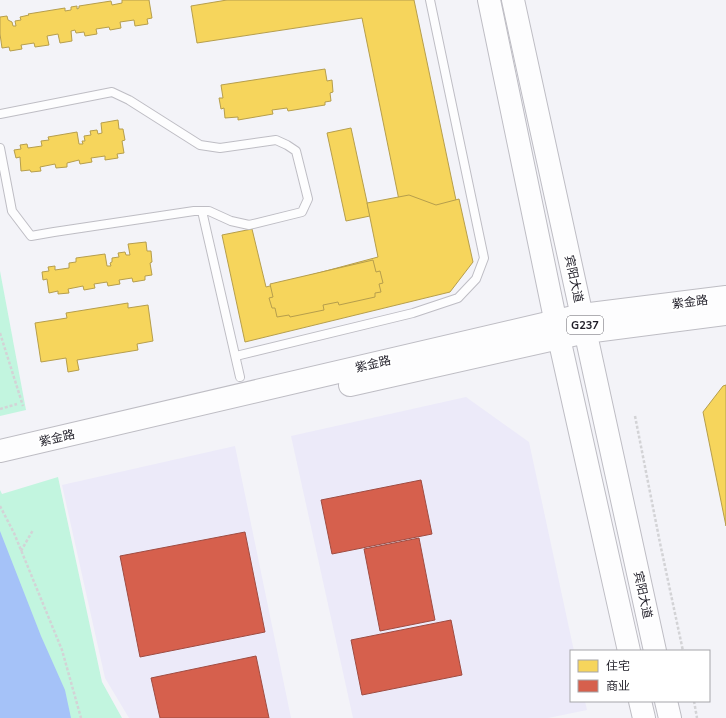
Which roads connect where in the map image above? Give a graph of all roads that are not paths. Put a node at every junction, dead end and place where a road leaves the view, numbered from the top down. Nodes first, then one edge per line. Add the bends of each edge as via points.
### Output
1 (430, 0) edge
2 (489, 0) edge
3 (513, 0) edge
4 (0, 114) edge
5 (0, 148) edge
6 (202, 211) junction
7 (726, 297) edge
8 (726, 314) edge
9 (584, 324) junction
10 (558, 329) junction
11 (236, 356) junction
12 (240, 377) dead end
13 (0, 451) edge
14 (24, 452) junction
15 (0, 464) edge
16 (629, 650) edge
17 (656, 650) edge
18 (640, 702) edge
19 (666, 702) edge
20 (644, 718) edge
21 (670, 718) edge

1 - 11 lane via 484,258 476,279 458,298 413,313
2 - 10 main road, G237
3 - 9 main road, 宾阳大道 / G237
4 - 6 lane via 112,92 200,145 220,148 276,140 296,151 308,199 302,212 249,225
5 - 6 lane via 12,210 31,236
6 - 11 lane
7 - 9 main road, 紫金路
8 - 9 main road, 紫金路
9 - 10 main road, 紫金路
9 - 17 main road, 宾阳大道 / G237
10 - 14 main road, 紫金路
10 - 16 main road, G237
11 - 12 lane
13 - 14 main road
14 - 15 main road
18 - 20 main road
19 - 21 main road

